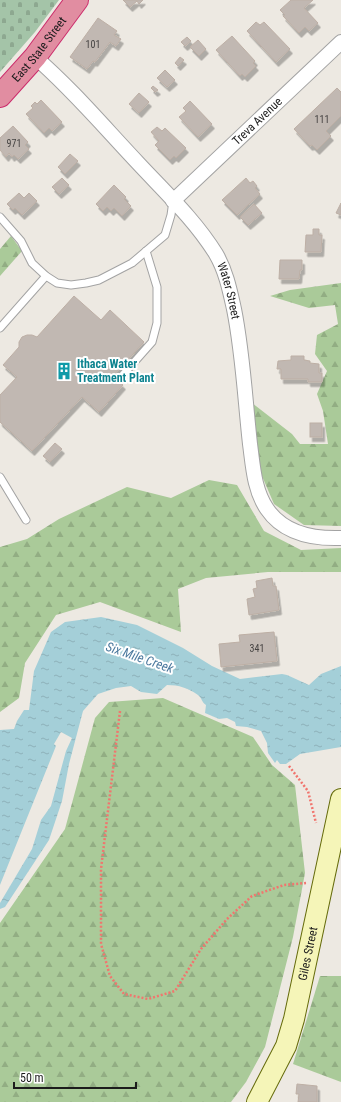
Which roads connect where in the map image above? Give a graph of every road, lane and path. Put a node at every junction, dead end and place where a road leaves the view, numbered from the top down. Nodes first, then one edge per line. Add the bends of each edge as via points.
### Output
1 (76, 0) edge
2 (341, 42) edge
3 (35, 57) junction
4 (0, 96) edge
5 (173, 200) junction
6 (0, 217) edge
7 (146, 252) junction
8 (46, 276) junction
9 (0, 328) edge
10 (121, 377) dead end
11 (0, 477) edge
12 (26, 520) dead end
13 (341, 538) edge
14 (120, 712) dead end
15 (289, 766) dead end
16 (341, 799) edge
17 (317, 827) dead end
18 (310, 882) dead end
19 (257, 1102) edge

1 - 3 highway, East State Street
2 - 5 street, Treva Avenue
3 - 4 highway, East State Street
3 - 5 street, Water Street via 67,87
5 - 7 lane via 165,235
5 - 13 street, Water Street via 195,224 216,254 226,277 239,334 255,480 267,509 296,533 313,537
6 - 8 lane via 21,241 32,263
7 - 8 lane via 132,263 100,280 71,285 57,283
7 - 10 lane via 157,287 157,323 152,342
8 - 9 lane
11 - 12 lane
14 - 18 path via 101,869 101,944 110,976 124,994 148,999 175,991 201,948 252,896 284,885
15 - 17 path via 308,791
16 - 19 street, Giles Street via 294,1019 286,1046

